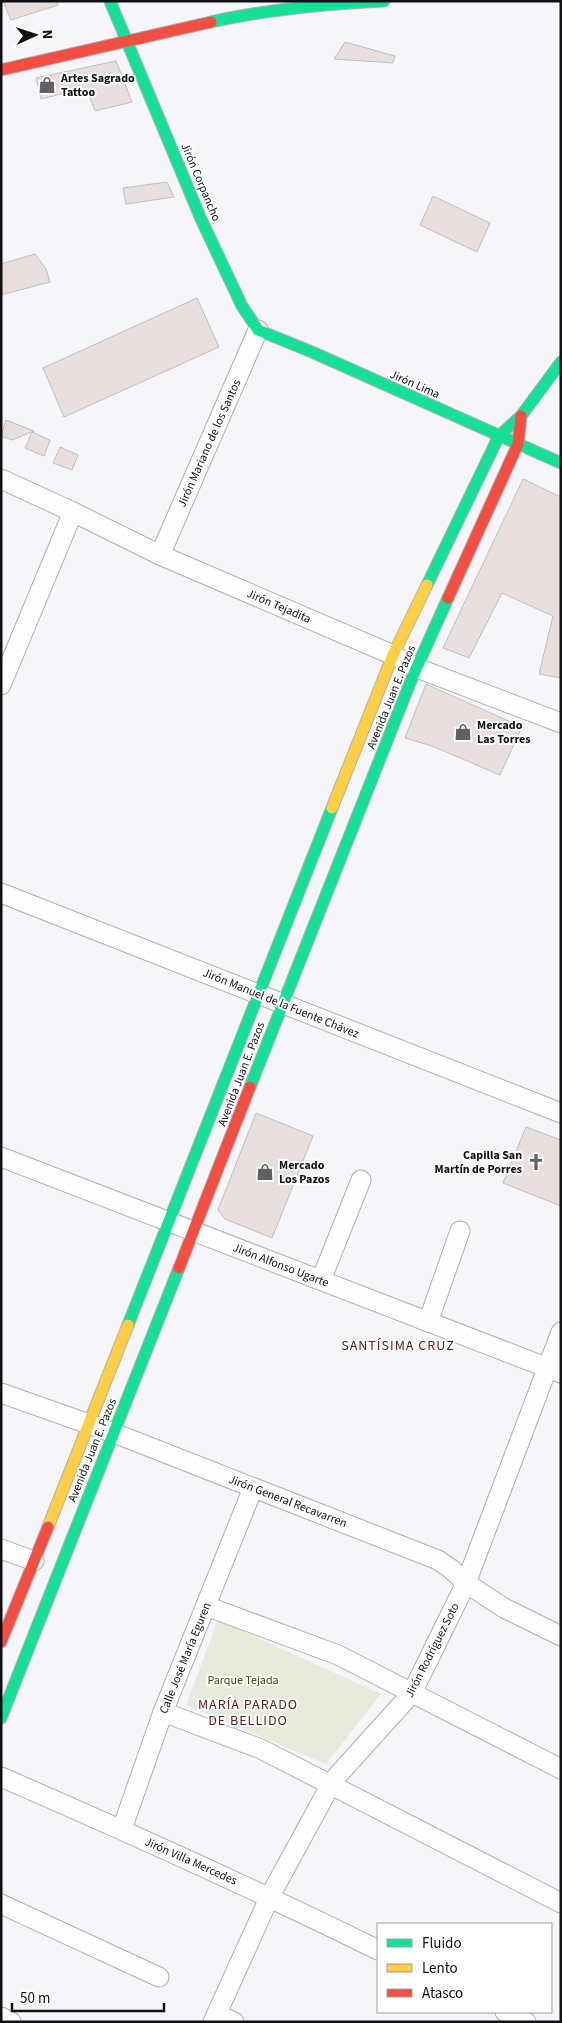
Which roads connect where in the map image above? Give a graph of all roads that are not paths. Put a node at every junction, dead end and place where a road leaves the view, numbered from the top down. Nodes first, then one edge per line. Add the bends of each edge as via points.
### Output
1 (110, 1) edge
2 (384, 1) edge
3 (127, 41) junction
4 (1, 70) edge
5 (258, 330) junction
6 (561, 362) edge
7 (521, 416) junction
8 (500, 436) junction
9 (518, 444) junction
10 (561, 463) edge
11 (1, 479) edge
12 (73, 512) junction
13 (160, 555) junction
14 (393, 656) junction
15 (417, 668) junction
16 (1, 685) edge
17 (561, 723) edge
18 (1, 893) edge
19 (258, 995) junction
20 (283, 1005) junction
21 (561, 1113) edge
22 (1, 1157) edge
23 (361, 1180) dead end
24 (168, 1222) junction
25 (194, 1231) junction
26 (460, 1231) dead end
27 (321, 1280) junction
28 (428, 1322) junction
29 (561, 1332) edge
30 (554, 1370) edge
31 (1, 1393) edge
32 (90, 1424) junction
33 (114, 1433) junction
34 (253, 1488) junction
35 (1, 1549) edge
36 (34, 1561) junction
37 (466, 1583) junction
38 (206, 1606) junction
39 (561, 1636) edge
40 (2, 1637) edge
41 (412, 1693) junction
42 (163, 1712) junction
43 (1, 1718) edge
44 (561, 1769) edge
45 (1, 1777) edge
46 (330, 1786) junction
47 (122, 1829) junction
48 (270, 1896) junction
49 (1, 1904) edge
50 (561, 1904) edge
51 (377, 1950) edge
52 (159, 1978) dead end
53 (507, 2013) edge
54 (1, 2017) edge
55 (221, 2019) edge
56 (11, 2022) edge
57 (526, 2022) edge

1 - 3 street, Jirón Corpancho
2 - 3 street via 319,4 247,14
3 - 4 street
3 - 5 street, Jirón Corpancho via 201,219 242,306
5 - 8 street, Jirón Lima
5 - 13 street, Jirón Mariano de los Santos
6 - 7 street
7 - 8 street
7 - 9 street, Avenida Juan E. Pazos
8 - 9 street, Jirón Lima
8 - 14 street, Avenida Juan E. Pazos
9 - 10 street, Jirón Lima
9 - 15 street, Avenida Juan E. Pazos
11 - 12 street, Jirón Tejadita
12 - 13 street, Jirón Tejadita
12 - 16 street
13 - 14 street, Jirón Tejadita
14 - 15 street, Jirón Tejadita
14 - 19 street, Avenida Juan E. Pazos
15 - 17 street, Jirón Tejadita
15 - 20 street, Avenida Juan E. Pazos
18 - 19 street, Jirón Manuel de la Fuente Chávez
19 - 20 street, Jirón Manuel de la Fuente Chávez
19 - 24 street, Avenida Juan E. Pazos
20 - 21 street, Jirón Manuel de la Fuente Chávez
20 - 25 street, Avenida Juan E. Pazos
22 - 24 street, Jirón Alfonso Ugarte
23 - 27 street
24 - 25 street, Jirón Alfonso Ugarte
24 - 32 street, Avenida Juan E. Pazos
25 - 27 street, Jirón Alfonso Ugarte
25 - 33 street, Avenida Juan E. Pazos
26 - 28 street
27 - 28 street, Jirón Alfonso Ugarte
28 - 30 street, Jirón Alfonso Ugarte
29 - 30 street, Jirón Rodríguez Soto
30 - 37 street, Jirón Rodríguez Soto
31 - 32 street, Jirón General Recavarren
32 - 33 street, Jirón General Recavarren
32 - 36 street, Avenida Juan E. Pazos
33 - 34 street, Jirón General Recavarren
33 - 43 street, Avenida Juan E. Pazos
34 - 37 street, Jirón General Recavarren via 438,1560
34 - 38 street, Calle José María Eguren
35 - 36 street
36 - 40 street, Avenida Juan E. Pazos
37 - 39 street, Jirón General Recavarren via 504,1608
37 - 41 street, Jirón Rodríguez Soto
38 - 41 street via 338,1655
38 - 42 street, Calle José María Eguren
41 - 44 street
41 - 46 street, Jirón Rodríguez Soto
42 - 46 street via 261,1749
42 - 47 street, Calle José María Eguren
45 - 47 street, Jirón Villa Mercedes
46 - 48 street, Jirón Rodríguez Soto
46 - 50 street
47 - 48 street, Jirón Villa Mercedes
48 - 51 street, Jirón Villa Mercedes
48 - 55 street, Jirón Rodríguez Soto
49 - 52 street
53 - 57 street
54 - 56 street

